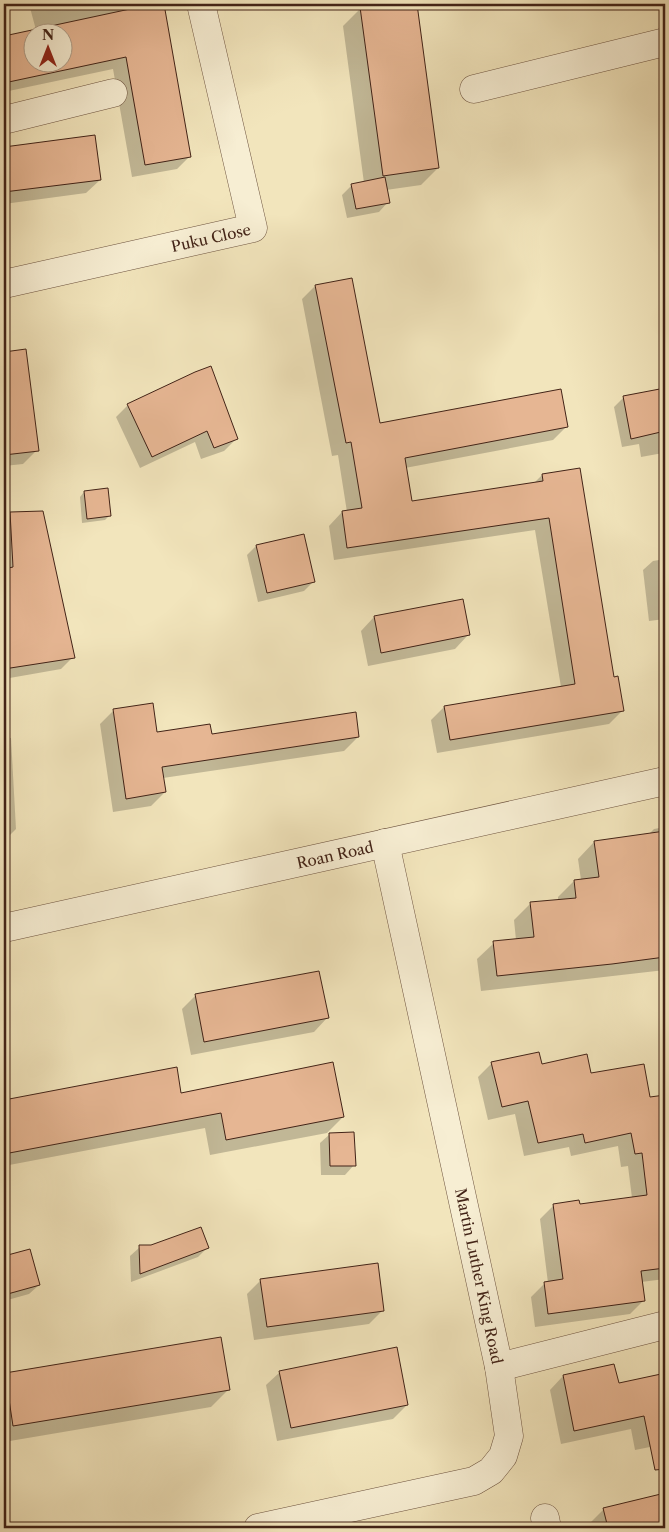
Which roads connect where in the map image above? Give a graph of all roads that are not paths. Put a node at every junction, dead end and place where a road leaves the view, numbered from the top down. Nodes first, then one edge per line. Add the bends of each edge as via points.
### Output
1 (202, 4) edge
2 (665, 42) edge
3 (474, 89) dead end
4 (113, 93) dead end
5 (4, 120) edge
6 (4, 284) edge
7 (665, 781) edge
8 (385, 843) junction
9 (4, 928) edge
10 (665, 1325) edge
11 (499, 1367) junction
12 (258, 1528) edge

1 - 6 street, Puku Close via 253,228
2 - 3 street
4 - 5 street
7 - 8 street, Roan Road
8 - 9 street, Roan Road
8 - 11 street, Martin Luther King Road
10 - 11 street
11 - 12 street, Martin Luther King Road via 509,1436 492,1471 474,1480

